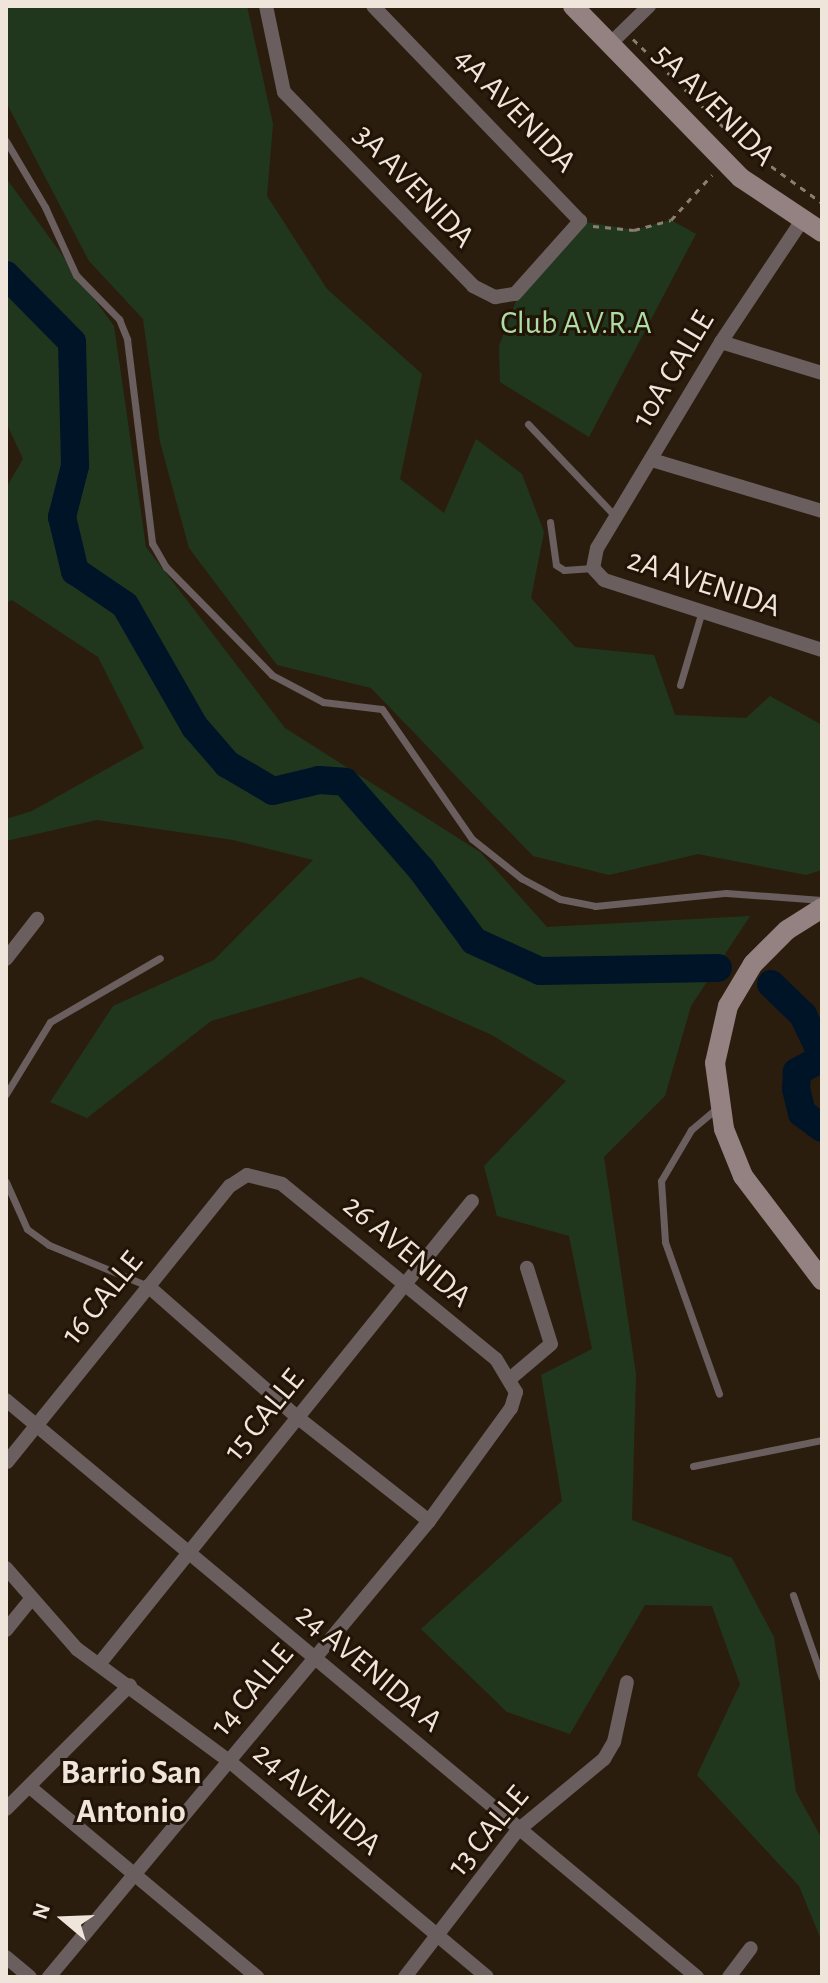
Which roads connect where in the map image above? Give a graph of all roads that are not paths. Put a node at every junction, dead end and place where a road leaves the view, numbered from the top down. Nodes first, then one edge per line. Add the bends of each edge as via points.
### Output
1 (266, 6) edge
2 (373, 6) edge
3 (573, 6) edge
4 (649, 6) edge
5 (617, 37) junction
6 (6, 141) edge
7 (801, 222) junction
8 (822, 232) edge
9 (515, 294) joint
10 (721, 342) junction
11 (822, 373) edge
12 (528, 424) dead end
13 (652, 460) junction
14 (822, 511) edge
15 (616, 517) junction
16 (550, 522) dead end
17 (597, 548) joint
18 (593, 568) junction
19 (701, 614) junction
20 (822, 650) edge
21 (680, 685) dead end
22 (822, 900) edge
23 (814, 913) edge
24 (37, 919) dead end
25 (160, 958) dead end
26 (6, 959) edge
27 (6, 1094) edge
28 (719, 1106) junction
29 (247, 1175) joint
30 (6, 1182) edge
31 (472, 1201) dead end
32 (527, 1268) dead end
33 (822, 1280) edge
34 (148, 1286) junction
35 (403, 1288) junction
36 (513, 1385) junction
37 (719, 1394) dead end
38 (6, 1400) edge
39 (297, 1417) junction
40 (35, 1424) junction
41 (822, 1440) edge
42 (7, 1462) edge
43 (693, 1466) dead end
44 (429, 1521) junction
45 (189, 1554) junction
46 (6, 1568) edge
47 (793, 1595) dead end
48 (32, 1598) junction
49 (6, 1630) edge
50 (314, 1658) junction
51 (100, 1663) junction
52 (822, 1678) edge
53 (627, 1682) dead end
54 (130, 1685) junction
55 (229, 1761) junction
56 (31, 1788) junction
57 (6, 1809) edge
58 (517, 1831) junction
59 (134, 1876) junction
60 (439, 1938) junction
61 (751, 1948) dead end
62 (6, 1957) edge
63 (30, 1977) edge
64 (49, 1977) edge
65 (257, 1977) edge
66 (405, 1977) edge
67 (487, 1977) edge
68 (697, 1977) edge
69 (729, 1977) edge

1 - 9 street, 3A AVENIDA via 284,92 473,286 495,297
2 - 9 street, 4A AVENIDA via 584,223
3 - 5 main road, 5A AVENIDA
4 - 5 street
5 - 7 main road, 5A AVENIDA via 724,160
6 - 22 lane via 45,207 76,275 119,319 127,339 152,543 166,567 272,675 323,702 382,709 472,839 521,878 560,899 595,906 726,893
7 - 8 main road, 5A AVENIDA
7 - 10 street, 10A CALLE
10 - 11 street
10 - 13 street, 10A CALLE
12 - 15 lane
13 - 14 street
13 - 15 street, 10A CALLE
15 - 17 street, 10A CALLE
16 - 18 lane via 556,565 564,570
17 - 18 street, 2A AVENIDA
18 - 19 street, 2A AVENIDA via 604,580
19 - 20 street, 2A AVENIDA
19 - 21 lane
23 - 28 main road via 769,945 737,989 721,1027 715,1063
24 - 26 street
25 - 27 lane via 50,1022
28 - 33 main road via 743,1176
28 - 37 lane via 691,1130 661,1181 665,1242
29 - 34 street, 16 CALLE via 230,1186
29 - 35 street, 26 AVENIDA via 282,1184
30 - 34 lane via 27,1229
31 - 35 street, 15 CALLE
32 - 36 street via 551,1344
34 - 39 street
34 - 40 street, 16 CALLE
35 - 36 street, 26 AVENIDA via 496,1359
35 - 39 street, 15 CALLE
36 - 44 street, 14 CALLE via 511,1408
38 - 40 street, 24 AVENIDA A
39 - 44 street
39 - 45 street, 15 CALLE
40 - 42 street, 16 CALLE
40 - 45 street, 24 AVENIDA A
41 - 43 lane
44 - 50 street, 14 CALLE
45 - 50 street, 24 AVENIDA A
45 - 51 street, 15 CALLE
46 - 48 street, 24 AVENIDA
47 - 52 lane
48 - 49 street
48 - 51 street, 24 AVENIDA via 77,1649
50 - 55 street, 14 CALLE
50 - 58 street, 24 AVENIDA A
51 - 54 street, 24 AVENIDA
53 - 58 street, 13 CALLE via 614,1742 604,1759
54 - 55 street, 24 AVENIDA
54 - 56 street
55 - 59 street, 14 CALLE
55 - 60 street, 24 AVENIDA
56 - 57 street
56 - 59 street
58 - 60 street, 13 CALLE
58 - 68 street, 24 AVENIDA A
59 - 64 street, 14 CALLE
59 - 65 street
60 - 66 street, 13 CALLE
60 - 67 street, 24 AVENIDA
61 - 69 street
62 - 63 street

